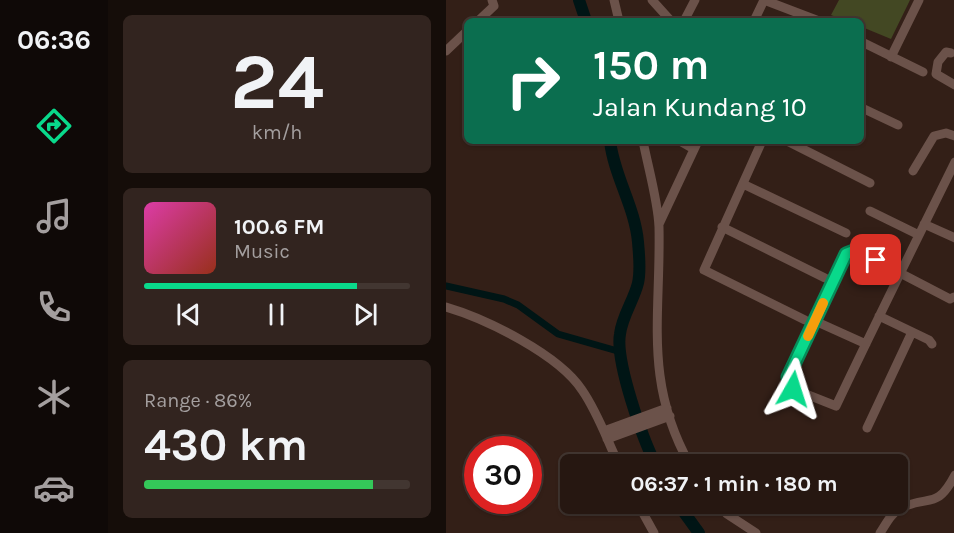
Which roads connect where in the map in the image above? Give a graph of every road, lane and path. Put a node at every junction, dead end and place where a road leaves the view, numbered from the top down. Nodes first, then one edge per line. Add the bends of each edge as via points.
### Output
1 (614, 0) edge
2 (652, 0) edge
3 (695, 0) edge
4 (764, 0) edge
5 (920, 0) edge
6 (493, 3) edge
7 (480, 18) edge
8 (618, 18) edge
9 (668, 18) edge
10 (686, 18) edge
11 (755, 18) edge
12 (811, 18) edge
13 (464, 34) edge
14 (864, 43) edge
15 (446, 51) edge
16 (951, 52) dead end
17 (892, 57) junction
18 (923, 72) dead end
19 (954, 84) edge
20 (864, 109) edge
21 (898, 125) dead end
22 (954, 136) edge
23 (644, 144) edge
24 (761, 144) edge
25 (793, 144) edge
26 (696, 145) edge
27 (954, 167) edge
28 (913, 171) dead end
29 (870, 183) dead end
30 (743, 184) junction
31 (870, 211) dead end
32 (659, 224) junction
33 (924, 224) junction
34 (722, 227) junction
35 (846, 233) dead end
36 (919, 235) junction
37 (954, 238) edge
38 (900, 273) junction
39 (825, 278) dead end
40 (954, 297) edge
41 (446, 307) edge
42 (879, 316) junction
43 (810, 320) junction
44 (912, 332) junction
45 (866, 344) junction
46 (932, 344) dead end
47 (668, 412) junction
48 (867, 428) dead end
49 (606, 435) junction
50 (614, 454) edge
51 (685, 454) edge
52 (954, 475) edge
53 (644, 514) edge
54 (727, 514) edge
55 (654, 533) edge
56 (756, 533) edge
57 (880, 533) edge

1 - 8 street
2 - 9 street
3 - 10 street
4 - 11 street
4 - 12 street
5 - 17 street
6 - 7 street
13 - 15 street
14 - 17 street
16 - 19 street via 946,52 938,62 936,74
17 - 18 street
20 - 21 street
22 - 28 street via 934,136
23 - 32 street
24 - 30 street
25 - 29 street
26 - 32 street
27 - 33 street
30 - 34 street
30 - 35 street
31 - 36 street
32 - 47 street via 655,339 658,374
33 - 36 street
33 - 37 street
34 - 39 street
34 - 43 street via 704,270
36 - 38 street
38 - 40 street via 950,299
38 - 42 street
38 - 43 street via 856,250 849,251
41 - 49 street via 508,333 567,374 581,389
42 - 44 street
42 - 45 street
43 - 45 street
43 - 45 street via 788,381 793,389 835,406
44 - 46 street
44 - 48 street
47 - 49 street
47 - 51 street
49 - 50 street
52 - 57 street via 941,496 901,508
53 - 55 street
54 - 56 street

